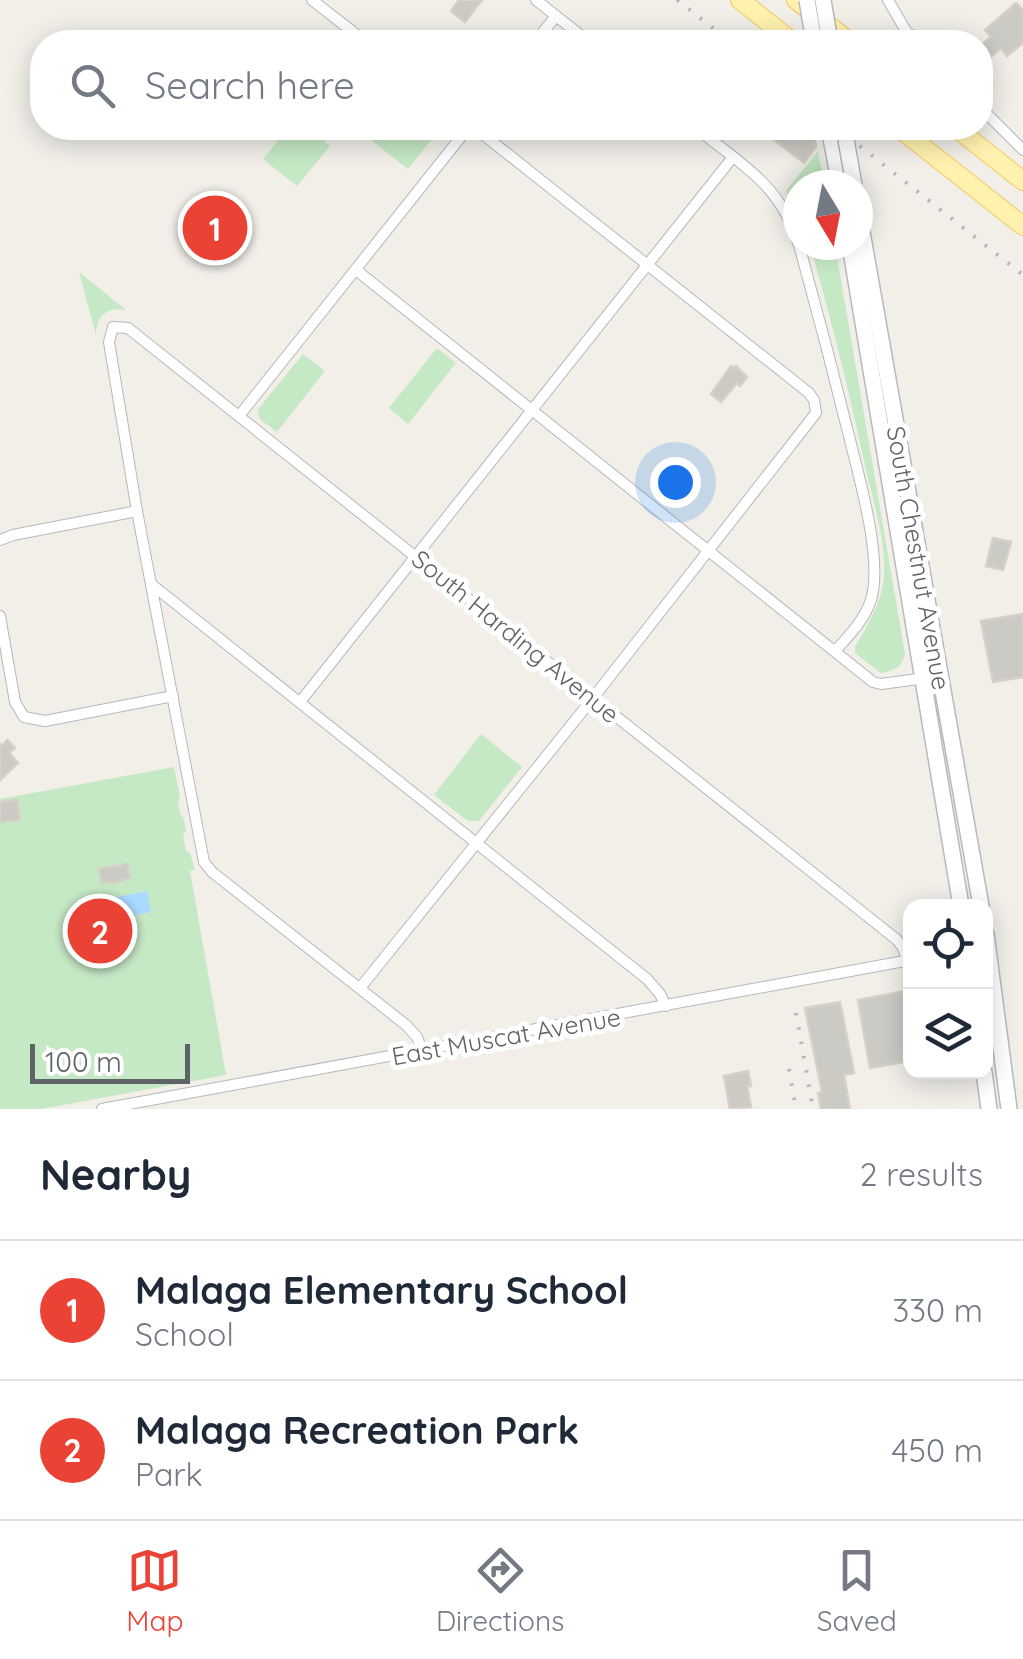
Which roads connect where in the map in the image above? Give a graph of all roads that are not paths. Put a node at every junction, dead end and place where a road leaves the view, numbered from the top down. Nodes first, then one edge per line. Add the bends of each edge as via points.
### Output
1 (312, 0) edge
2 (536, 0) edge
3 (740, 0) edge
4 (796, 0) edge
5 (807, 0) edge
6 (823, 0) edge
7 (888, 0) edge
8 (556, 16) junction
9 (351, 30) edge
10 (544, 30) edge
11 (574, 30) edge
12 (779, 30) edge
13 (812, 30) edge
14 (828, 30) edge
15 (835, 30) edge
16 (906, 30) edge
17 (993, 120) edge
18 (461, 140) edge
19 (487, 140) edge
20 (711, 140) edge
21 (833, 140) edge
22 (844, 140) edge
23 (915, 140) edge
24 (971, 140) edge
25 (1023, 150) edge
26 (733, 157) junction
27 (840, 170) edge
28 (844, 170) edge
29 (1023, 181) edge
30 (783, 207) edge
31 (1023, 226) edge
32 (803, 260) edge
33 (852, 260) edge
34 (867, 260) edge
35 (647, 264) junction
36 (356, 270) junction
37 (532, 410) junction
38 (239, 416) junction
39 (136, 510) junction
40 (0, 540) edge
41 (708, 551) junction
42 (416, 556) junction
43 (151, 583) junction
44 (0, 616) edge
45 (836, 651) junction
46 (940, 676) junction
47 (922, 678) junction
48 (173, 696) junction
49 (593, 698) junction
50 (300, 702) junction
51 (477, 843) junction
52 (960, 899) edge
53 (980, 899) edge
54 (903, 948) edge
55 (903, 962) edge
56 (360, 988) junction
57 (993, 989) edge
58 (666, 1006) junction
59 (422, 1051) junction
60 (985, 1079) edge
61 (102, 1109) edge
62 (989, 1109) edge
63 (1010, 1109) edge

1 - 9 street
2 - 8 street
3 - 12 main road
4 - 15 main road
5 - 13 main road, bridge
6 - 14 main road, bridge
7 - 16 street
8 - 10 street
8 - 11 street
17 - 25 street
18 - 36 street
19 - 35 street
20 - 26 street
21 - 27 main road
22 - 28 main road, bridge
23 - 31 main road
24 - 29 main road
26 - 30 street
26 - 35 street
32 - 45 street via 859,477 873,563 864,616
33 - 47 main road, South Chestnut Avenue
34 - 46 main road, South Chestnut Avenue
35 - 37 street
35 - 41 street via 810,393 816,407
36 - 37 street
36 - 38 street
37 - 41 street
37 - 42 street
38 - 39 street, South Harding Avenue via 128,328 113,327 109,342
38 - 42 street, South Harding Avenue
39 - 40 street
39 - 43 street
41 - 45 street
41 - 49 street
42 - 49 street, South Harding Avenue
42 - 50 street
43 - 48 street
43 - 50 street
44 - 48 street via 15,702 24,717 45,721
45 - 47 street via 873,682
46 - 47 street
46 - 53 main road, South Chestnut Avenue
47 - 52 main road, South Chestnut Avenue
48 - 56 street via 204,862
49 - 51 street
49 - 54 street, South Harding Avenue
50 - 51 street
51 - 56 street
51 - 58 street via 648,979
55 - 58 street, East Muscat Avenue
56 - 59 street via 417,1037
57 - 63 main road
58 - 59 street, East Muscat Avenue
59 - 61 street, East Muscat Avenue
60 - 62 main road

